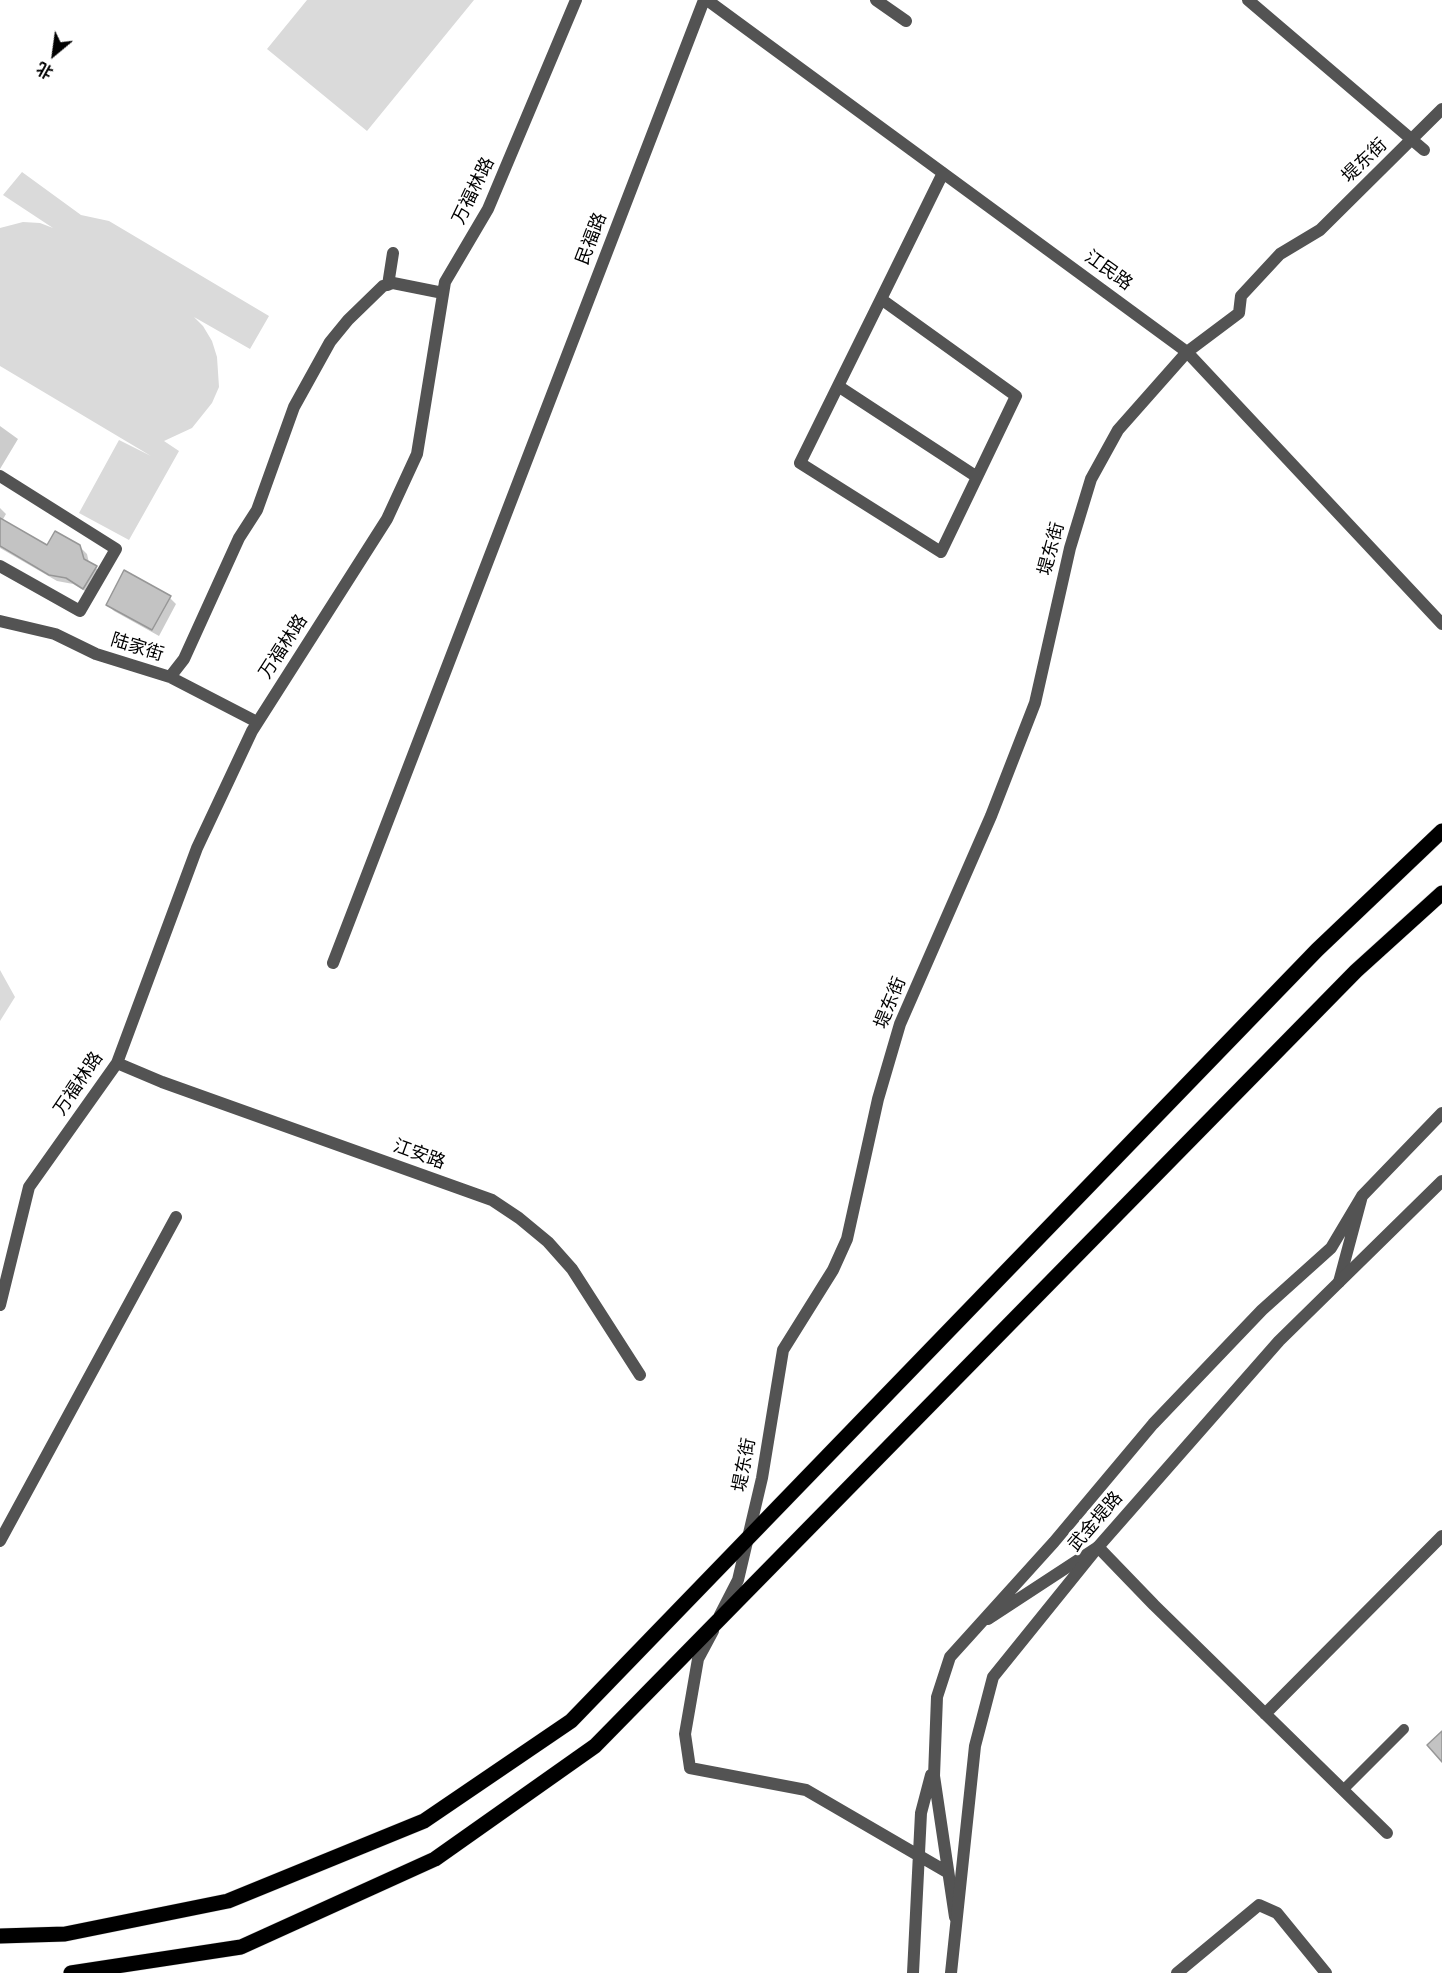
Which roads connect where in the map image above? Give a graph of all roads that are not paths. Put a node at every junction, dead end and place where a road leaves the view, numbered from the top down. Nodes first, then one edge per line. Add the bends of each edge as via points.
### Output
1 (576, 0) edge
2 (705, 0) edge
3 (876, 0) edge
4 (1248, 0) edge
5 (906, 21) dead end
6 (1442, 109) edge
7 (1412, 140) junction
8 (1424, 150) dead end
9 (943, 173) junction
10 (393, 254) dead end
11 (388, 285) junction
12 (443, 293) junction
13 (881, 299) junction
14 (1187, 352) junction
15 (838, 386) junction
16 (0, 476) edge
17 (977, 477) junction
18 (0, 566) edge
19 (0, 621) edge
20 (1442, 624) edge
21 (170, 677) junction
22 (257, 722) junction
23 (1442, 831) edge
24 (1442, 893) edge
25 (333, 963) dead end
26 (117, 1063) junction
27 (1442, 1113) edge
28 (1442, 1180) edge
29 (1362, 1196) junction
30 (176, 1216) dead end
31 (1339, 1282) junction
32 (0, 1305) edge
33 (640, 1375) dead end
34 (1442, 1536) edge
35 (748, 1538) junction
36 (0, 1541) edge
37 (1098, 1546) junction
38 (717, 1622) junction
39 (972, 1630) junction
40 (1265, 1714) junction
41 (1404, 1730) dead end
42 (934, 1760) junction
43 (1343, 1790) junction
44 (1388, 1833) dead end
45 (919, 1856) junction
46 (947, 1872) junction
47 (956, 1925) junction
48 (0, 1936) edge
49 (71, 1973) edge
50 (913, 1973) edge
51 (951, 1973) edge
52 (1177, 1973) edge
53 (1326, 1973) edge

1 - 12 street, 万福林路 via 488,209 445,282
2 - 9 street, 江民路
2 - 25 street, 民福路
3 - 5 street
4 - 7 street
6 - 7 street, 堤东街
7 - 8 street
7 - 14 street, 堤东街 via 1320,230 1280,254 1241,296 1239,313
9 - 13 street
9 - 14 street, 江民路
10 - 11 street
11 - 12 street
11 - 21 street via 348,320 330,342 294,407 257,510 239,538 183,658
12 - 22 street, 万福林路 via 417,454 387,519
13 - 15 street
13 - 17 street via 1016,396
14 - 20 street, 江民路
14 - 35 street, 堤东街 via 1118,430 1091,479 1070,548 1035,703 991,816 900,1024 878,1099 847,1239 833,1270 783,1350
15 - 17 street
15 - 17 street via 800,463 940,552
16 - 18 street via 116,549 80,611
19 - 21 street, 陆家街 via 55,634 96,654
21 - 22 street, 陆家街
22 - 26 street, 万福林路 via 197,848
23 - 35 main road via 1309,958
24 - 38 main road via 1356,971
26 - 32 street, 万福林路 via 29,1187
26 - 33 street, 江安路 via 492,1200 548,1242 572,1269
27 - 29 street
28 - 31 street, 武金堤路
29 - 31 street
29 - 39 street via 1331,1248 1262,1310 1153,1424 1054,1542
30 - 36 street
31 - 37 street, 武金堤路 via 1279,1341
34 - 40 street
35 - 38 street, 堤东街 via 738,1580
35 - 48 main road via 571,1721 424,1821 228,1901 65,1934
37 - 39 street
37 - 40 street
37 - 47 street, 武金堤路 via 993,1677 975,1746
38 - 45 street, 堤东街 via 698,1659 685,1734 690,1768 807,1790
38 - 49 main road via 595,1746 435,1859 241,1947
39 - 42 street via 950,1657 937,1697
40 - 43 street
41 - 43 lane
42 - 45 street via 921,1813
42 - 46 street
43 - 44 street
45 - 46 street, 堤东街
45 - 50 street
46 - 47 street
47 - 51 street, 武金堤路
52 - 53 street via 1259,1905 1277,1913

